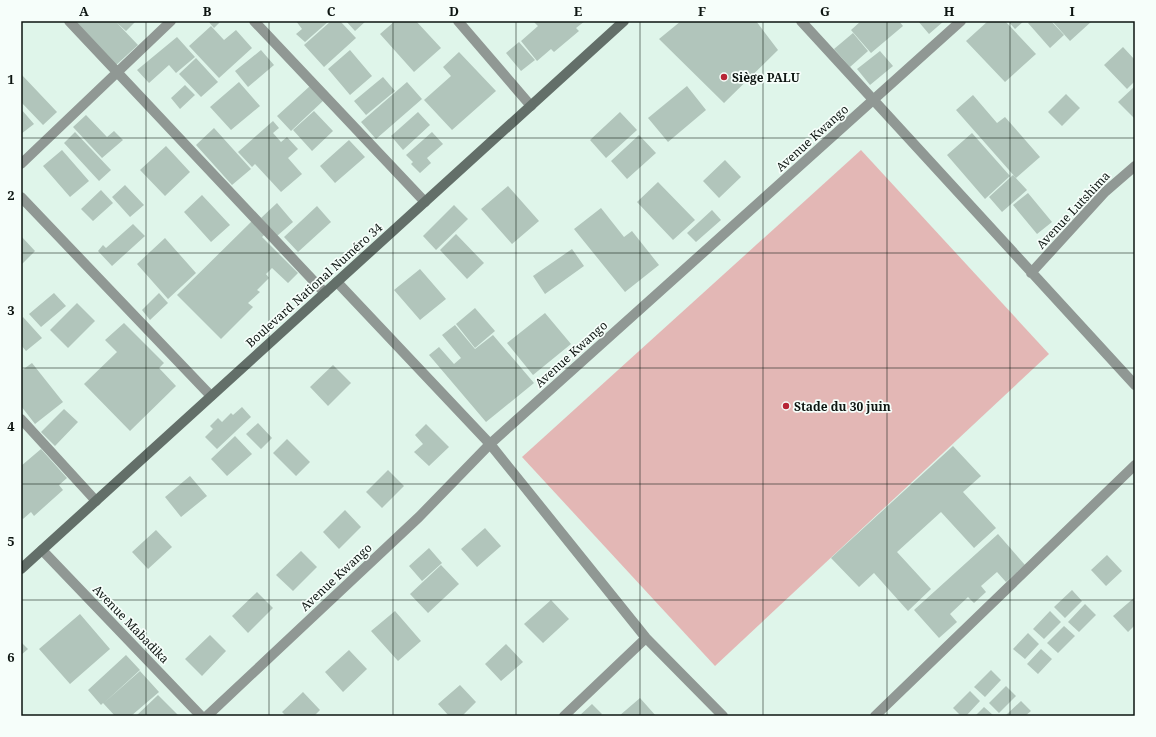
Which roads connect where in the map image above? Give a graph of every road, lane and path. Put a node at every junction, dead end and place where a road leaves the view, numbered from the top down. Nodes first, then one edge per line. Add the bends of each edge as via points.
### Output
1 (69, 21) edge
2 (171, 21) edge
3 (254, 21) edge
4 (458, 21) edge
5 (624, 21) edge
6 (802, 21) edge
7 (961, 21) edge
8 (117, 72) junction
9 (873, 101) junction
10 (531, 106) junction
11 (21, 164) edge
12 (1135, 166) edge
13 (21, 197) edge
14 (425, 202) junction
15 (1031, 274) junction
16 (337, 282) junction
17 (325, 293) junction
18 (1135, 385) edge
19 (211, 396) junction
20 (21, 419) edge
21 (490, 444) junction
22 (1135, 465) edge
23 (96, 500) junction
24 (42, 550) junction
25 (21, 569) edge
26 (646, 638) junction
27 (201, 716) edge
28 (207, 716) edge
29 (564, 716) edge
30 (723, 716) edge
31 (875, 716) edge

1 - 8 street
2 - 8 street
3 - 14 street
4 - 10 street
5 - 10 main road, Boulevard National Numéro 34
6 - 9 street
7 - 9 street, Avenue Kwango
8 - 11 street
8 - 17 street
9 - 15 street
9 - 21 street, Avenue Kwango
10 - 14 main road, Boulevard National Numéro 34
12 - 15 street, Avenue Lutshima via 1105,192
13 - 19 street
14 - 16 main road, Boulevard National Numéro 34
15 - 18 street
16 - 17 main road, Boulevard National Numéro 34
16 - 21 street
17 - 19 main road, Boulevard National Numéro 34
19 - 23 main road, Boulevard National Numéro 34
20 - 23 street
21 - 26 street
21 - 28 street, Avenue Kwango via 419,517
22 - 31 street
23 - 24 main road, Boulevard National Numéro 34
24 - 25 main road, Boulevard National Numéro 34
24 - 27 street, Avenue Mabadika
26 - 29 street
26 - 30 street

